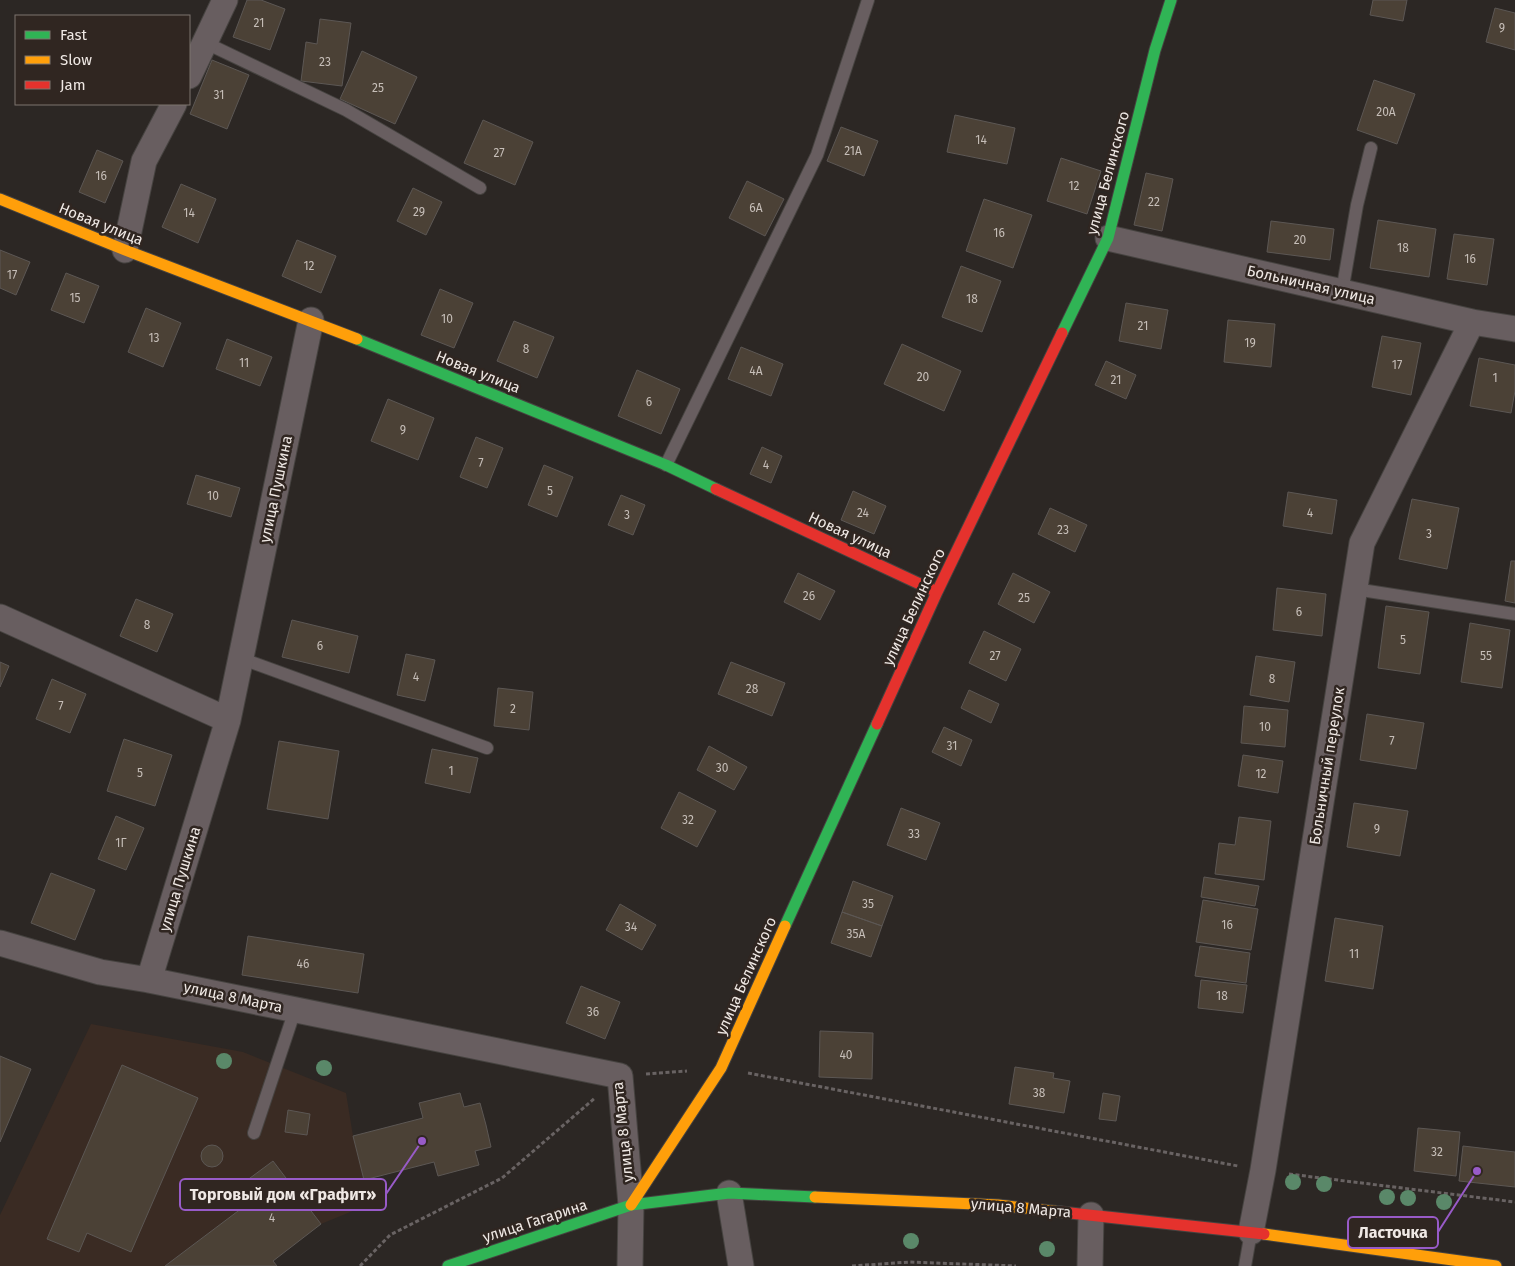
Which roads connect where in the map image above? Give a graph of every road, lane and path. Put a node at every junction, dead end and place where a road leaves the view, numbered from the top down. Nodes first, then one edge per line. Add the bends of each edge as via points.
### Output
1 (225, 0) edge
2 (868, 0) edge
3 (1171, 0) edge
4 (206, 43) junction
5 (190, 74) edge
6 (173, 105) edge
7 (1371, 148) dead end
8 (480, 188) dead end
9 (0, 199) edge
10 (1108, 238) junction
11 (125, 250) junction
12 (1342, 292) junction
13 (312, 320) junction
14 (1472, 322) junction
15 (1515, 329) edge
16 (666, 465) junction
17 (1355, 589) junction
18 (937, 592) junction
19 (1515, 614) edge
20 (0, 617) edge
21 (240, 658) junction
22 (228, 720) junction
23 (487, 748) dead end
24 (1, 945) edge
25 (149, 980) junction
26 (295, 1010) junction
27 (720, 1068) junction
28 (620, 1076) junction
29 (254, 1133) dead end
30 (1263, 1170) junction
31 (729, 1193) junction
32 (1515, 1202) edge
33 (631, 1205) junction
34 (1091, 1215) junction
35 (1251, 1232) junction
36 (360, 1266) edge
37 (448, 1266) edge
38 (630, 1266) edge
39 (741, 1266) edge
40 (852, 1266) edge
41 (1016, 1266) edge
42 (1090, 1266) edge
43 (1245, 1266) edge
44 (1496, 1266) edge

1 - 4 street
2 - 16 lane via 817,156
3 - 10 street, улица Белинского via 1154,50
4 - 5 street
4 - 8 lane via 346,110
6 - 11 street via 144,160
7 - 12 lane via 1356,205
9 - 11 street, Новая улица
10 - 12 street, Больничная улица
10 - 18 street, улица Белинского
11 - 13 street, Новая улица
12 - 14 street, Больничная улица
13 - 16 street, Новая улица
13 - 21 street, улица Пушкина
14 - 15 street, Больничная улица
14 - 17 street, Больничный переулок via 1362,543
16 - 18 street, Новая улица
17 - 19 lane
17 - 30 street, Больничный переулок
18 - 27 street, улица Белинского
20 - 22 street
21 - 22 street, улица Пушкина
21 - 23 lane
22 - 25 street, улица Пушкина
24 - 25 street, улица 8 Марта via 100,972
25 - 26 street, улица 8 Марта
26 - 28 street, улица 8 Марта
26 - 29 lane
27 - 28 path
27 - 30 path
27 - 33 street, улица Белинского
28 - 33 street, улица 8 Марта
28 - 36 path via 502,1178 390,1235
30 - 32 path
30 - 35 street, Больничный переулок
31 - 33 street, улица 8 Марта
31 - 34 street, улица 8 Марта via 998,1205
31 - 39 street
33 - 37 street, улица Гагарина
33 - 38 street
34 - 35 street, улица 8 Марта
34 - 42 street, улица 8 Марта
35 - 43 lane
35 - 44 street, улица 8 Марта
40 - 41 path via 910,1262

